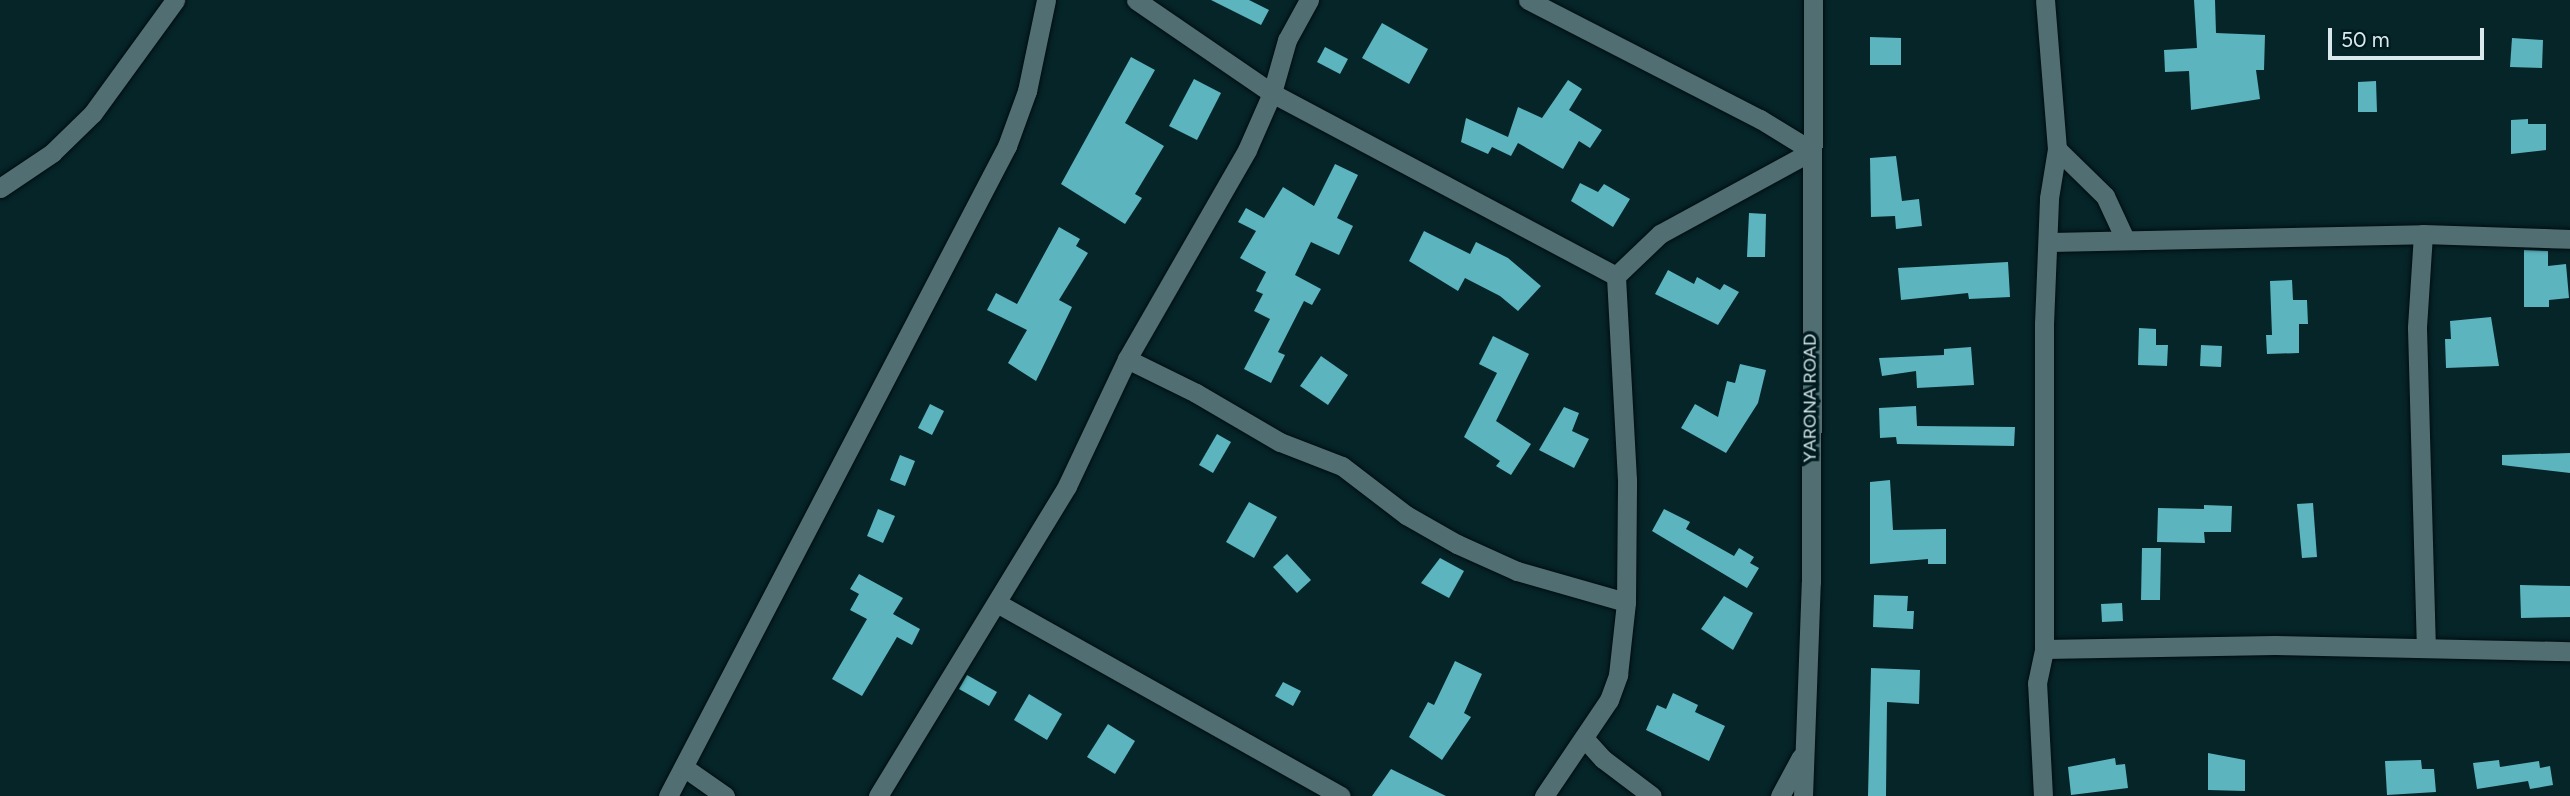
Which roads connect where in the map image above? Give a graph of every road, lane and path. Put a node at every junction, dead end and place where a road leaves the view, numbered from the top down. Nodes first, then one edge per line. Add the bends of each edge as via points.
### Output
1 (175, 0) edge
2 (1046, 0) edge
3 (1136, 0) edge
4 (1309, 0) edge
5 (1528, 0) edge
6 (1813, 0) edge
7 (2045, 0) edge
8 (1272, 93) junction
9 (2057, 149) junction
10 (1812, 151) junction
11 (0, 188) edge
12 (2423, 234) junction
13 (2124, 237) junction
14 (2570, 239) edge
15 (2050, 242) junction
16 (1616, 276) junction
17 (1127, 359) junction
18 (1626, 601) junction
19 (997, 603) junction
20 (2426, 646) junction
21 (2045, 649) junction
22 (2570, 651) edge
23 (1584, 738) junction
24 (1803, 752) junction
25 (685, 768) junction
26 (668, 796) edge
27 (725, 796) edge
28 (878, 796) edge
29 (1341, 796) edge
30 (1544, 796) edge
31 (1652, 796) edge
32 (1780, 796) edge
33 (1803, 796) edge
34 (2043, 796) edge

1 - 11 street via 93,113 52,153
2 - 25 street via 1027,91 1007,146
3 - 8 street
4 - 8 street via 1287,40
5 - 10 street via 1760,119
6 - 10 street, YARONA ROAD
7 - 9 street
8 - 16 street
8 - 17 street via 1247,150
9 - 13 street via 2105,196
9 - 15 street via 2049,198
10 - 16 street via 1660,234
10 - 24 street, YARONA ROAD via 1811,582
12 - 13 street
12 - 14 street
12 - 20 street via 2417,328
13 - 15 street
15 - 21 street via 2044,324
16 - 18 street via 1627,480
17 - 18 street via 1280,442 1342,466 1406,515 1457,544 1517,571
17 - 19 street via 1067,486
18 - 23 street via 1618,675 1609,700
19 - 28 street
19 - 29 street
20 - 21 street
20 - 22 street
21 - 34 street via 2037,683
23 - 30 street
23 - 31 street via 1603,759
24 - 32 street
24 - 33 street, YARONA ROAD
25 - 26 street
25 - 27 street

